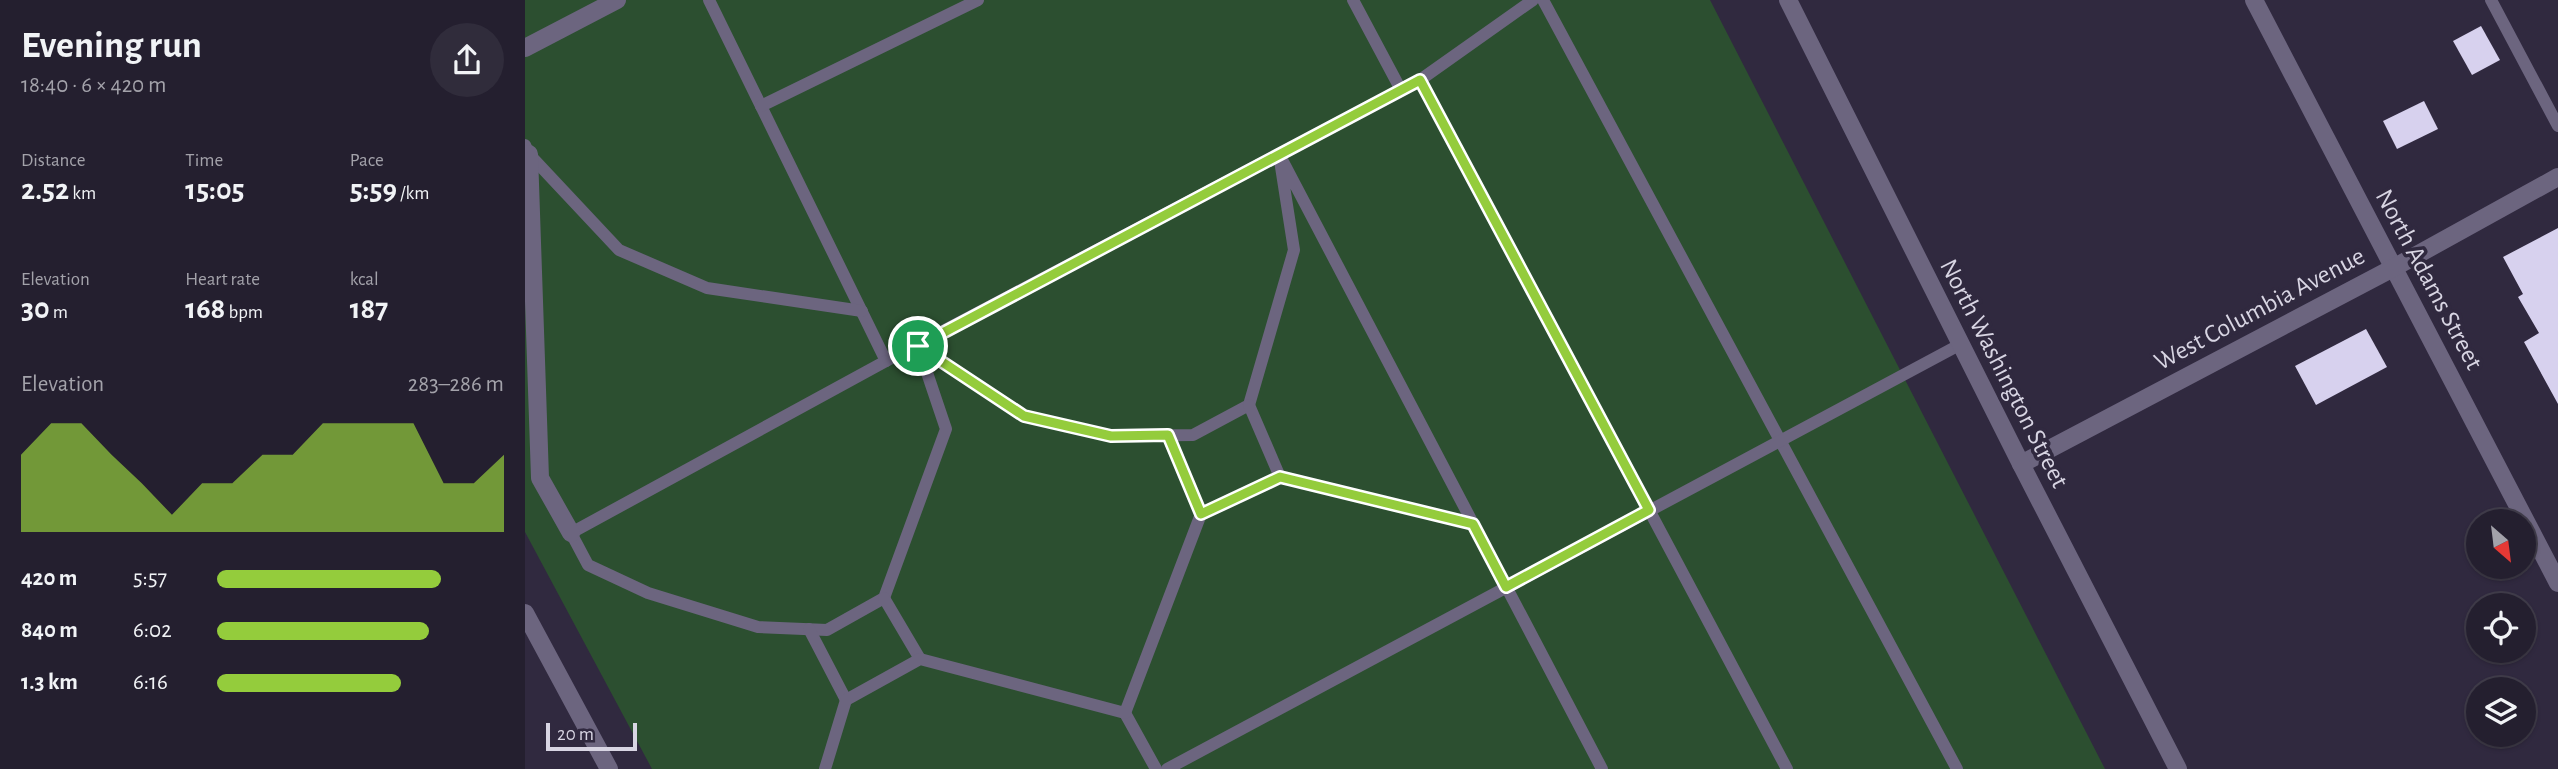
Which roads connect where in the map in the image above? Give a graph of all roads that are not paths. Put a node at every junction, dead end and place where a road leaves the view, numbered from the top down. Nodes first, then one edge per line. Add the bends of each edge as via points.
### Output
1 (617, 0) edge
2 (709, 0) edge
3 (978, 0) edge
4 (1353, 0) edge
5 (1533, 0) edge
6 (1543, 0) edge
7 (1788, 0) edge
8 (2254, 0) edge
9 (2491, 0) edge
10 (525, 48) edge
11 (1420, 80) junction
12 (1401, 90) junction
13 (761, 106) junction
14 (2558, 126) edge
15 (527, 150) edge
16 (1279, 154) junction
17 (2558, 177) edge
18 (2395, 267) junction
19 (862, 311) junction
20 (1961, 344) junction
21 (918, 346) junction
22 (886, 361) junction
23 (1249, 405) junction
24 (1168, 435) junction
25 (1780, 440) junction
26 (2021, 464) junction
27 (1280, 477) junction
28 (1649, 510) junction
29 (1201, 514) junction
30 (1473, 524) junction
31 (571, 533) junction
32 (2558, 583) edge
33 (1506, 587) junction
34 (884, 598) junction
35 (525, 612) edge
36 (809, 629) junction
37 (920, 659) junction
38 (846, 700) junction
39 (1125, 713) junction
40 (609, 769) edge
41 (825, 769) edge
42 (1156, 769) edge
43 (1167, 769) edge
44 (1602, 769) edge
45 (1787, 769) edge
46 (1957, 769) edge
47 (2178, 769) edge

1 - 10 street
2 - 13 lane
3 - 13 lane
4 - 12 lane
5 - 11 lane
6 - 25 lane
7 - 20 street, North Washington Street
8 - 18 street, North Adams Street
9 - 14 lane
11 - 12 lane
11 - 28 lane
12 - 16 lane
13 - 19 lane
15 - 19 lane via 619,250 707,288
15 - 31 street via 540,478
16 - 21 lane
16 - 23 lane via 1294,250
16 - 30 lane
17 - 18 street, West Columbia Avenue
18 - 26 street, West Columbia Avenue
18 - 32 street, North Adams Street
19 - 22 lane
20 - 25 lane
20 - 26 street, North Washington Street
21 - 22 lane
21 - 24 lane via 1024,416 1111,436
21 - 34 lane via 946,429
22 - 31 lane
23 - 24 lane via 1193,435
23 - 27 lane
24 - 29 lane
25 - 28 lane
25 - 46 lane
26 - 47 street, North Washington Street
27 - 29 lane
27 - 30 lane
28 - 33 lane
28 - 45 lane
29 - 39 lane
30 - 33 lane
31 - 36 lane via 588,565 647,593 758,627
33 - 43 lane
33 - 44 lane
34 - 36 lane via 827,630
34 - 37 lane
35 - 40 street
36 - 38 lane
37 - 38 lane
37 - 39 lane
38 - 41 lane
39 - 42 lane

